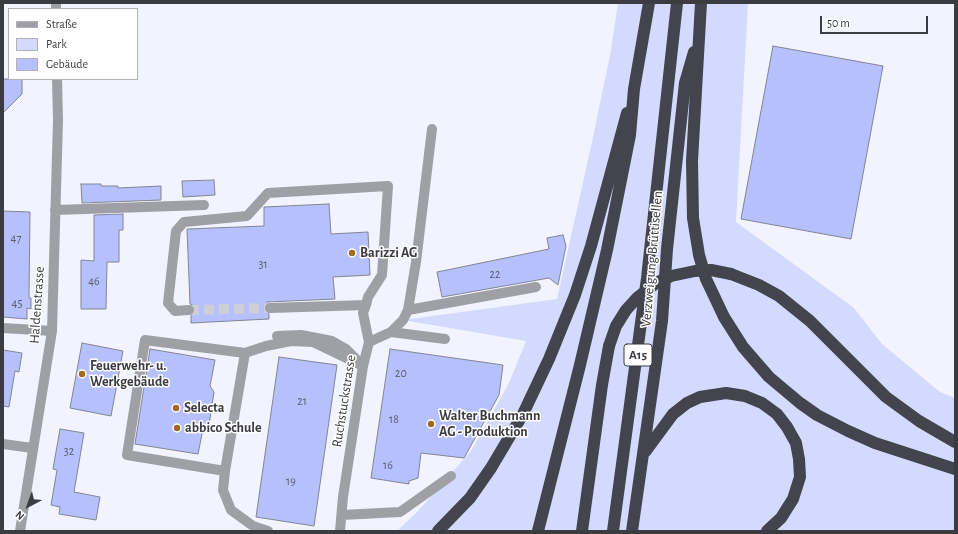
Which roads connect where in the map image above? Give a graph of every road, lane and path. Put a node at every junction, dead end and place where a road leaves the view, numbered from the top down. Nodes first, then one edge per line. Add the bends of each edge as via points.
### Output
1 (649, 3) edge
2 (677, 3) edge
3 (702, 3) edge
4 (698, 38) junction
5 (57, 80) edge
6 (634, 89) junction
7 (432, 130) dead end
8 (204, 205) dead end
9 (56, 210) junction
10 (536, 287) dead end
11 (366, 305) junction
12 (270, 308) tunnel mouth
13 (190, 310) tunnel mouth
14 (408, 310) junction
15 (3, 328) edge
16 (52, 331) junction
17 (391, 332) junction
18 (277, 336) dead end
19 (445, 339) dead end
20 (369, 342) junction
21 (245, 353) junction
22 (363, 366) junction
23 (955, 442) edge
24 (3, 444) edge
25 (32, 448) junction
26 (644, 454) junction
27 (955, 469) edge
28 (225, 470) junction
29 (451, 476) dead end
30 (342, 515) junction
31 (20, 531) edge
32 (268, 531) edge
33 (340, 531) edge
34 (438, 531) edge
35 (538, 531) edge
36 (582, 531) edge
37 (613, 531) edge
38 (632, 531) edge
39 (768, 531) edge

1 - 6 highway
2 - 37 highway, A15 via 646,286
3 - 4 highway, A15
4 - 26 highway, Verzweigung Brüttisellen / A15 via 685,83 662,321
4 - 27 highway via 698,84 692,174 693,218 704,273 724,317 743,347 760,367 784,390 817,415 875,442
5 - 9 street, Haldenstrasse
6 - 34 highway via 591,246 549,359 523,414 491,468 470,498
6 - 35 highway via 630,135 602,271 576,385
7 - 14 street, Ruchstuckstrasse
8 - 9 street
9 - 16 street, Haldenstrasse
10 - 14 street
11 - 12 street
11 - 13 street via 368,296 382,275 388,186 268,193 247,216 184,222 176,231 168,303 175,311
11 - 20 street via 363,313
14 - 17 street, Ruchstuckstrasse via 403,320
15 - 16 street
16 - 25 street, Haldenstrasse
17 - 19 street
17 - 20 street, Ruchstuckstrasse
18 - 22 street via 301,335 332,342 346,349
20 - 22 street, Ruchstuckstrasse
21 - 22 street via 291,341 313,342
21 - 28 street
21 - 28 street via 145,340 127,456
22 - 30 street, Ruchstuckstrasse
23 - 36 highway, bridge via 918,421 886,397 810,321 779,296 760,285 731,274 711,270 671,276 656,283 626,310 616,326 609,346
24 - 25 street
25 - 31 street, Haldenstrasse
26 - 38 highway, Verzweigung Brüttisellen / A15
26 - 39 highway via 673,414 693,400 726,393 762,403 777,414 787,426 796,443 799,459 798,484 793,499 781,518
28 - 32 street via 223,490 231,510 253,526
29 - 30 street via 400,512
30 - 33 street, Ruchstuckstrasse

